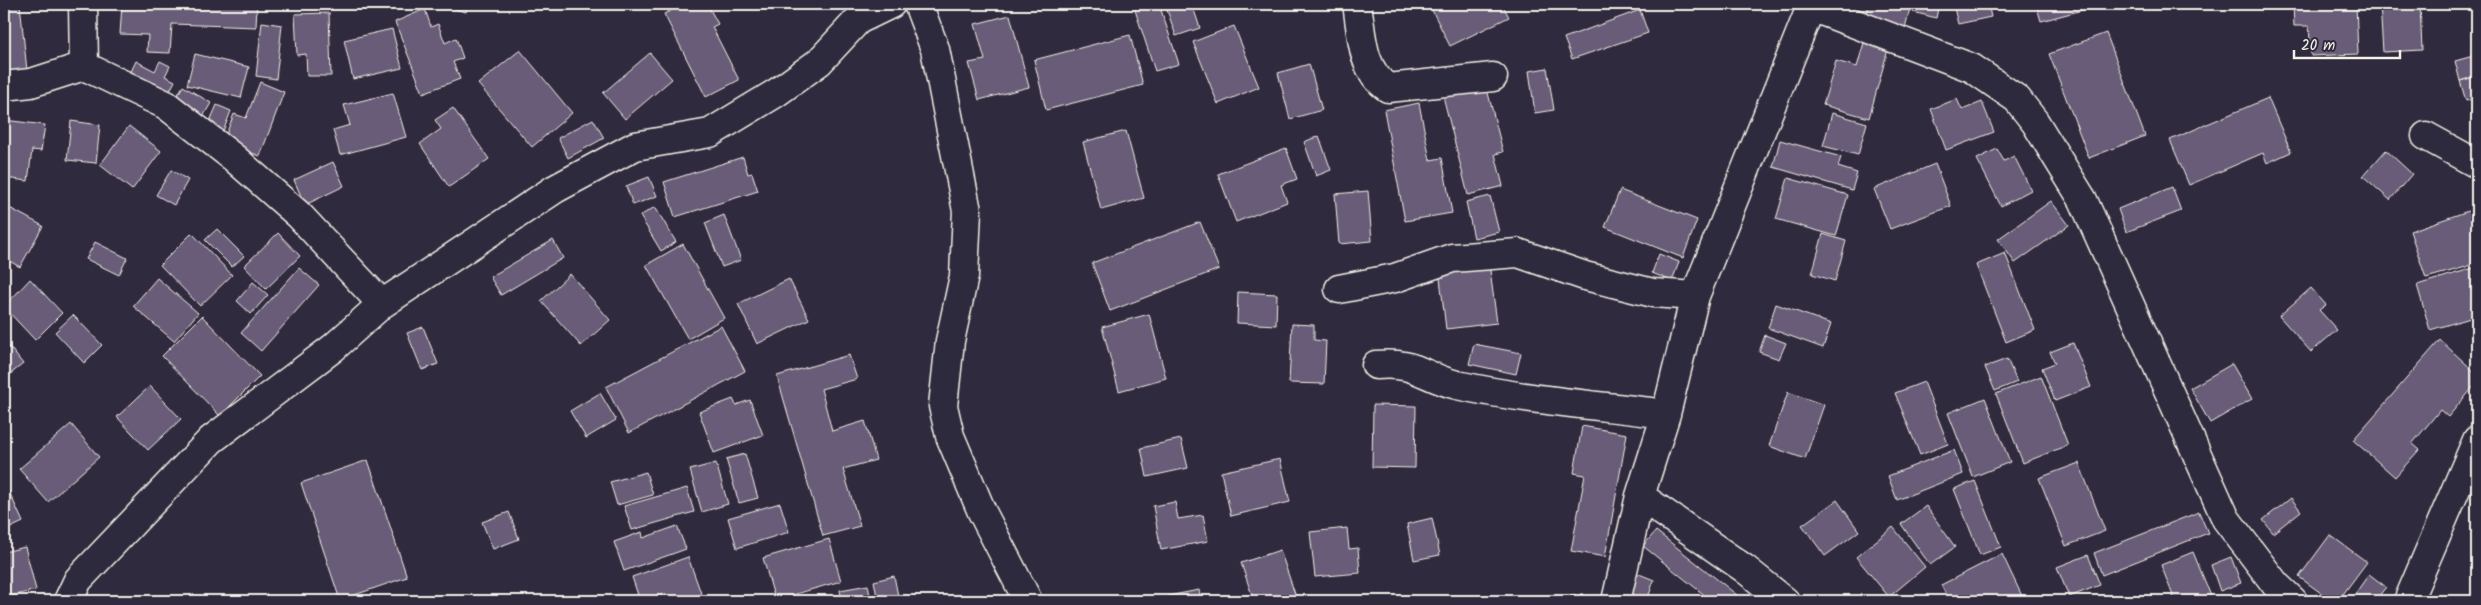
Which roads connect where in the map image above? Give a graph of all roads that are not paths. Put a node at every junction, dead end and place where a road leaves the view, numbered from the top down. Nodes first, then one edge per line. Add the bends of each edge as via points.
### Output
1 (83, 4) edge
2 (891, 4) edge
3 (918, 4) edge
4 (1357, 4) edge
5 (1812, 6) edge
6 (84, 66) junction
7 (1492, 77) dead end
8 (4, 86) edge
9 (2426, 136) dead end
10 (2477, 164) edge
11 (1339, 289) dead end
12 (1695, 296) junction
13 (382, 304) junction
14 (1376, 365) dead end
15 (1666, 414) junction
16 (2477, 443) edge
17 (1640, 496) junction
18 (1617, 596) edge
19 (68, 601) edge
20 (1028, 601) edge
21 (1785, 601) edge
22 (2293, 601) edge
23 (2408, 601) edge

1 - 6 street
2 - 13 street via 858,20 819,62 710,133 635,146 555,189
3 - 20 street via 935,49 967,211 964,276 950,341 943,406 950,436 982,512
4 - 7 street via 1365,58 1376,80 1388,88
5 - 12 street
5 - 22 street via 1972,68 2017,99 2083,200 2226,519 2276,585
6 - 8 street via 31,84
6 - 13 street via 166,105 234,158 299,215
9 - 10 street
11 - 12 street via 1395,278 1452,258 1518,253 1585,276 1653,293
12 - 15 street
13 - 19 street via 333,348 211,440 78,580
14 - 15 street via 1408,365 1455,384
15 - 17 street
16 - 23 street
17 - 18 street
17 - 21 street

